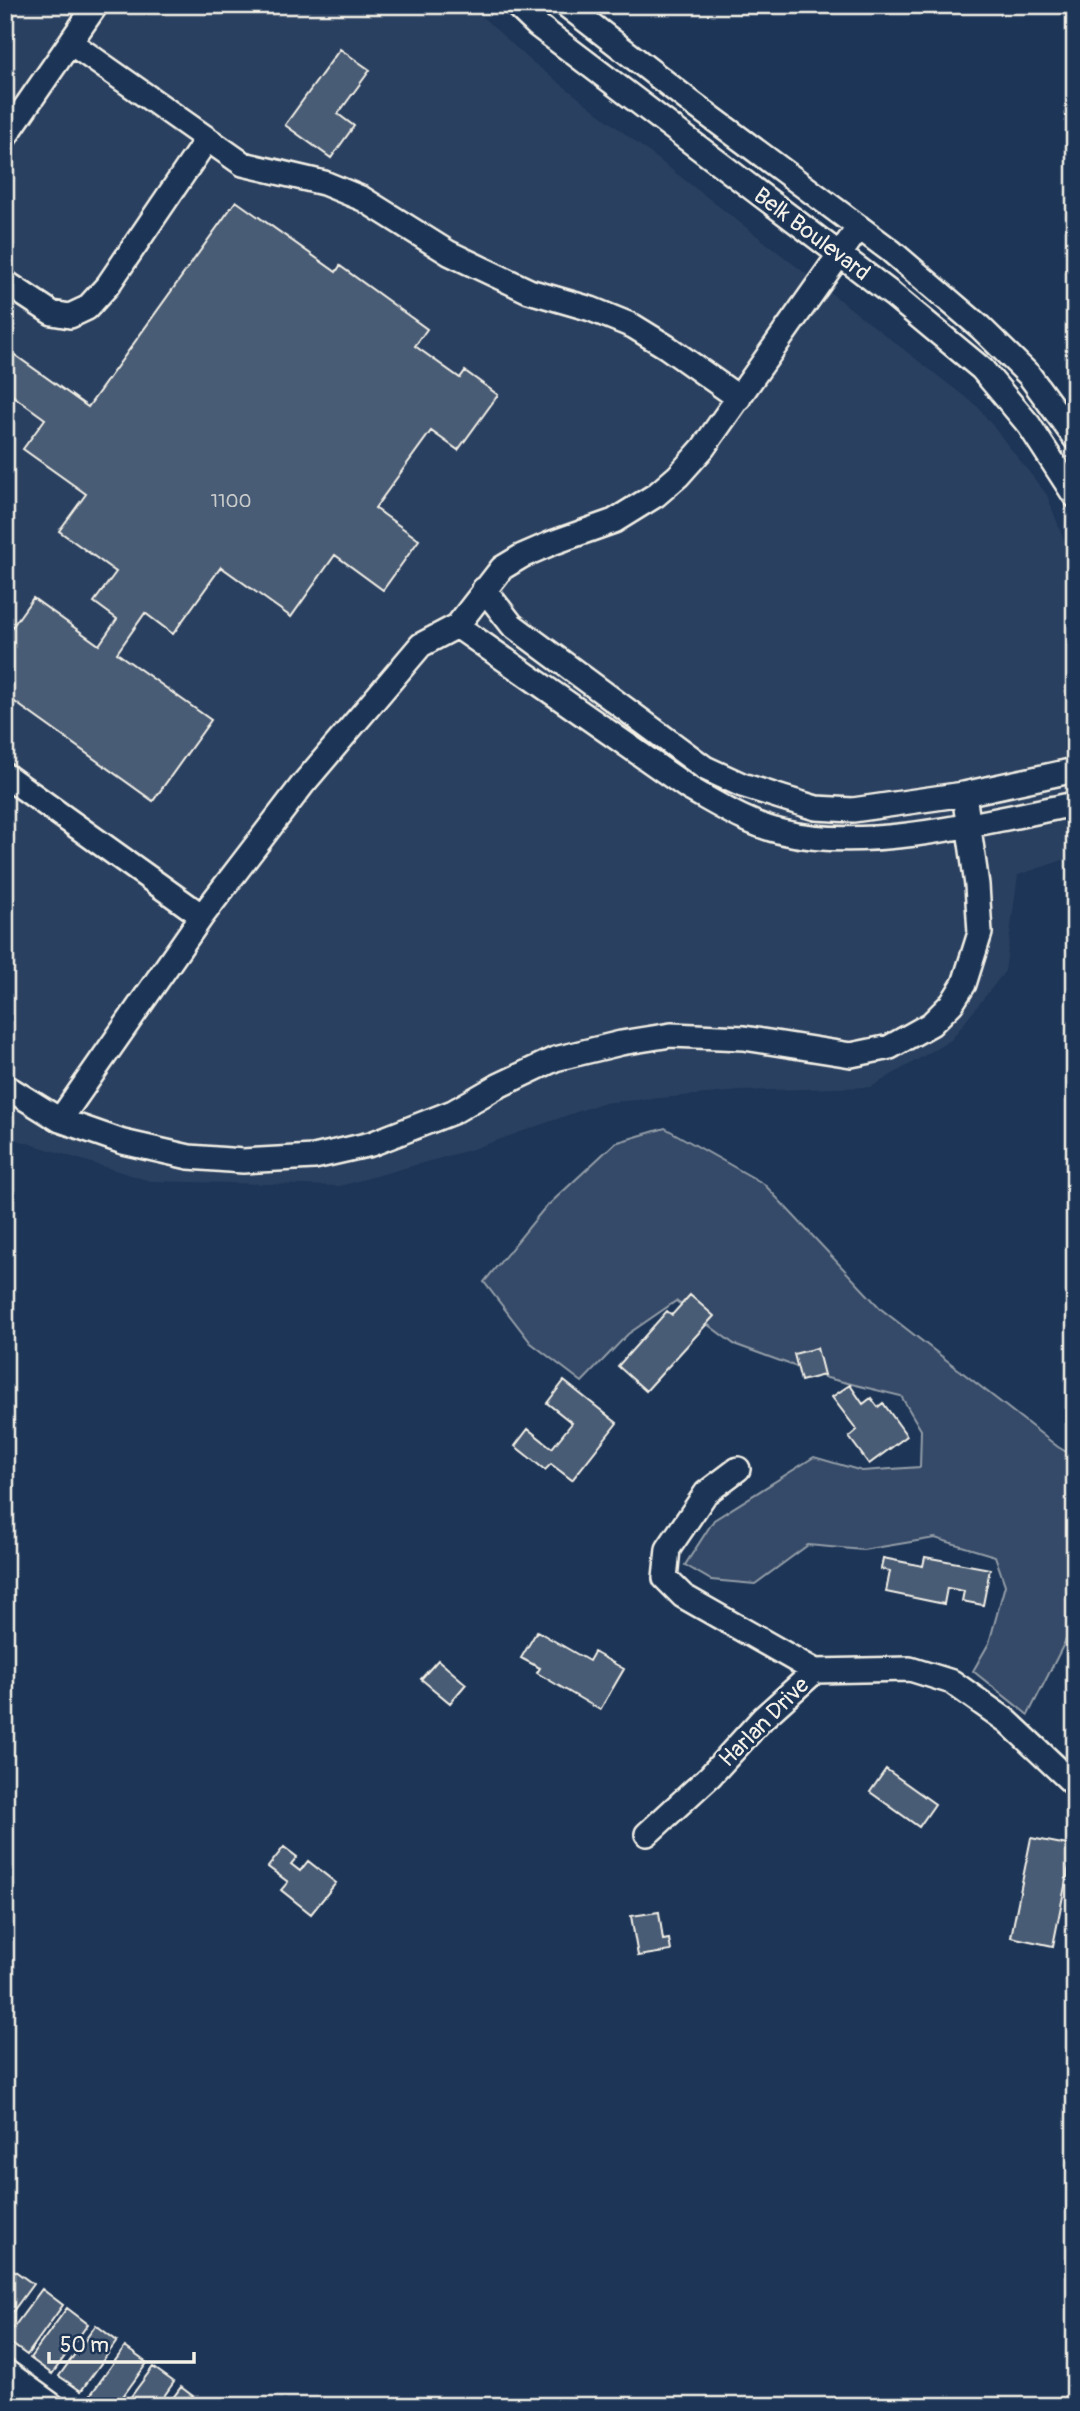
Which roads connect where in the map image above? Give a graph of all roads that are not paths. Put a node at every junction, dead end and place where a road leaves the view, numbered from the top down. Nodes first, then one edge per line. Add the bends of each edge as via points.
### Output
1 (96, 5) edge
2 (516, 5) edge
3 (566, 5) edge
4 (71, 43) junction
5 (5, 137) edge
6 (207, 139) junction
7 (859, 227) junction
8 (839, 254) junction
9 (5, 282) edge
10 (739, 398) junction
11 (1075, 438) edge
12 (1075, 496) edge
13 (484, 589) junction
14 (457, 626) junction
15 (1075, 771) edge
16 (5, 775) edge
17 (964, 794) junction
18 (1075, 804) edge
19 (968, 825) junction
20 (202, 916) junction
21 (5, 1086) edge
22 (60, 1120) junction
23 (738, 1469) dead end
24 (815, 1671) junction
25 (1075, 1786) edge
26 (647, 1834) dead end
27 (5, 2371) edge
28 (53, 2406) edge

1 - 4 street
2 - 8 street, Belk Boulevard
3 - 7 street, Belk Boulevard
4 - 5 street
4 - 6 street
6 - 9 street via 108,285 87,307 70,316 52,313
6 - 10 street via 243,164 324,183 363,199 449,253 529,291 633,326
7 - 8 street
7 - 11 street, Belk Boulevard via 980,327 1029,376
8 - 10 street
8 - 12 street, Belk Boulevard via 982,369 1029,425
10 - 13 street via 703,448 656,495 614,520 522,556 502,568
13 - 14 street
13 - 17 street via 512,625 705,768 743,785 816,808 853,810
14 - 19 street via 690,789 769,827 835,838 899,836
14 - 20 street via 421,645 303,784
15 - 17 street
16 - 20 street
17 - 19 street
18 - 19 street
19 - 22 street via 980,933 964,984 931,1024 890,1047 851,1055 744,1038 671,1035 621,1044 555,1059 414,1129 314,1157 243,1161 189,1157 123,1142
20 - 22 street
21 - 22 street
23 - 24 street via 706,1493 668,1549 665,1578 683,1596
24 - 25 street, Harlan Drive via 910,1670 952,1682 1007,1721
24 - 26 street, Harlan Drive
27 - 28 street

